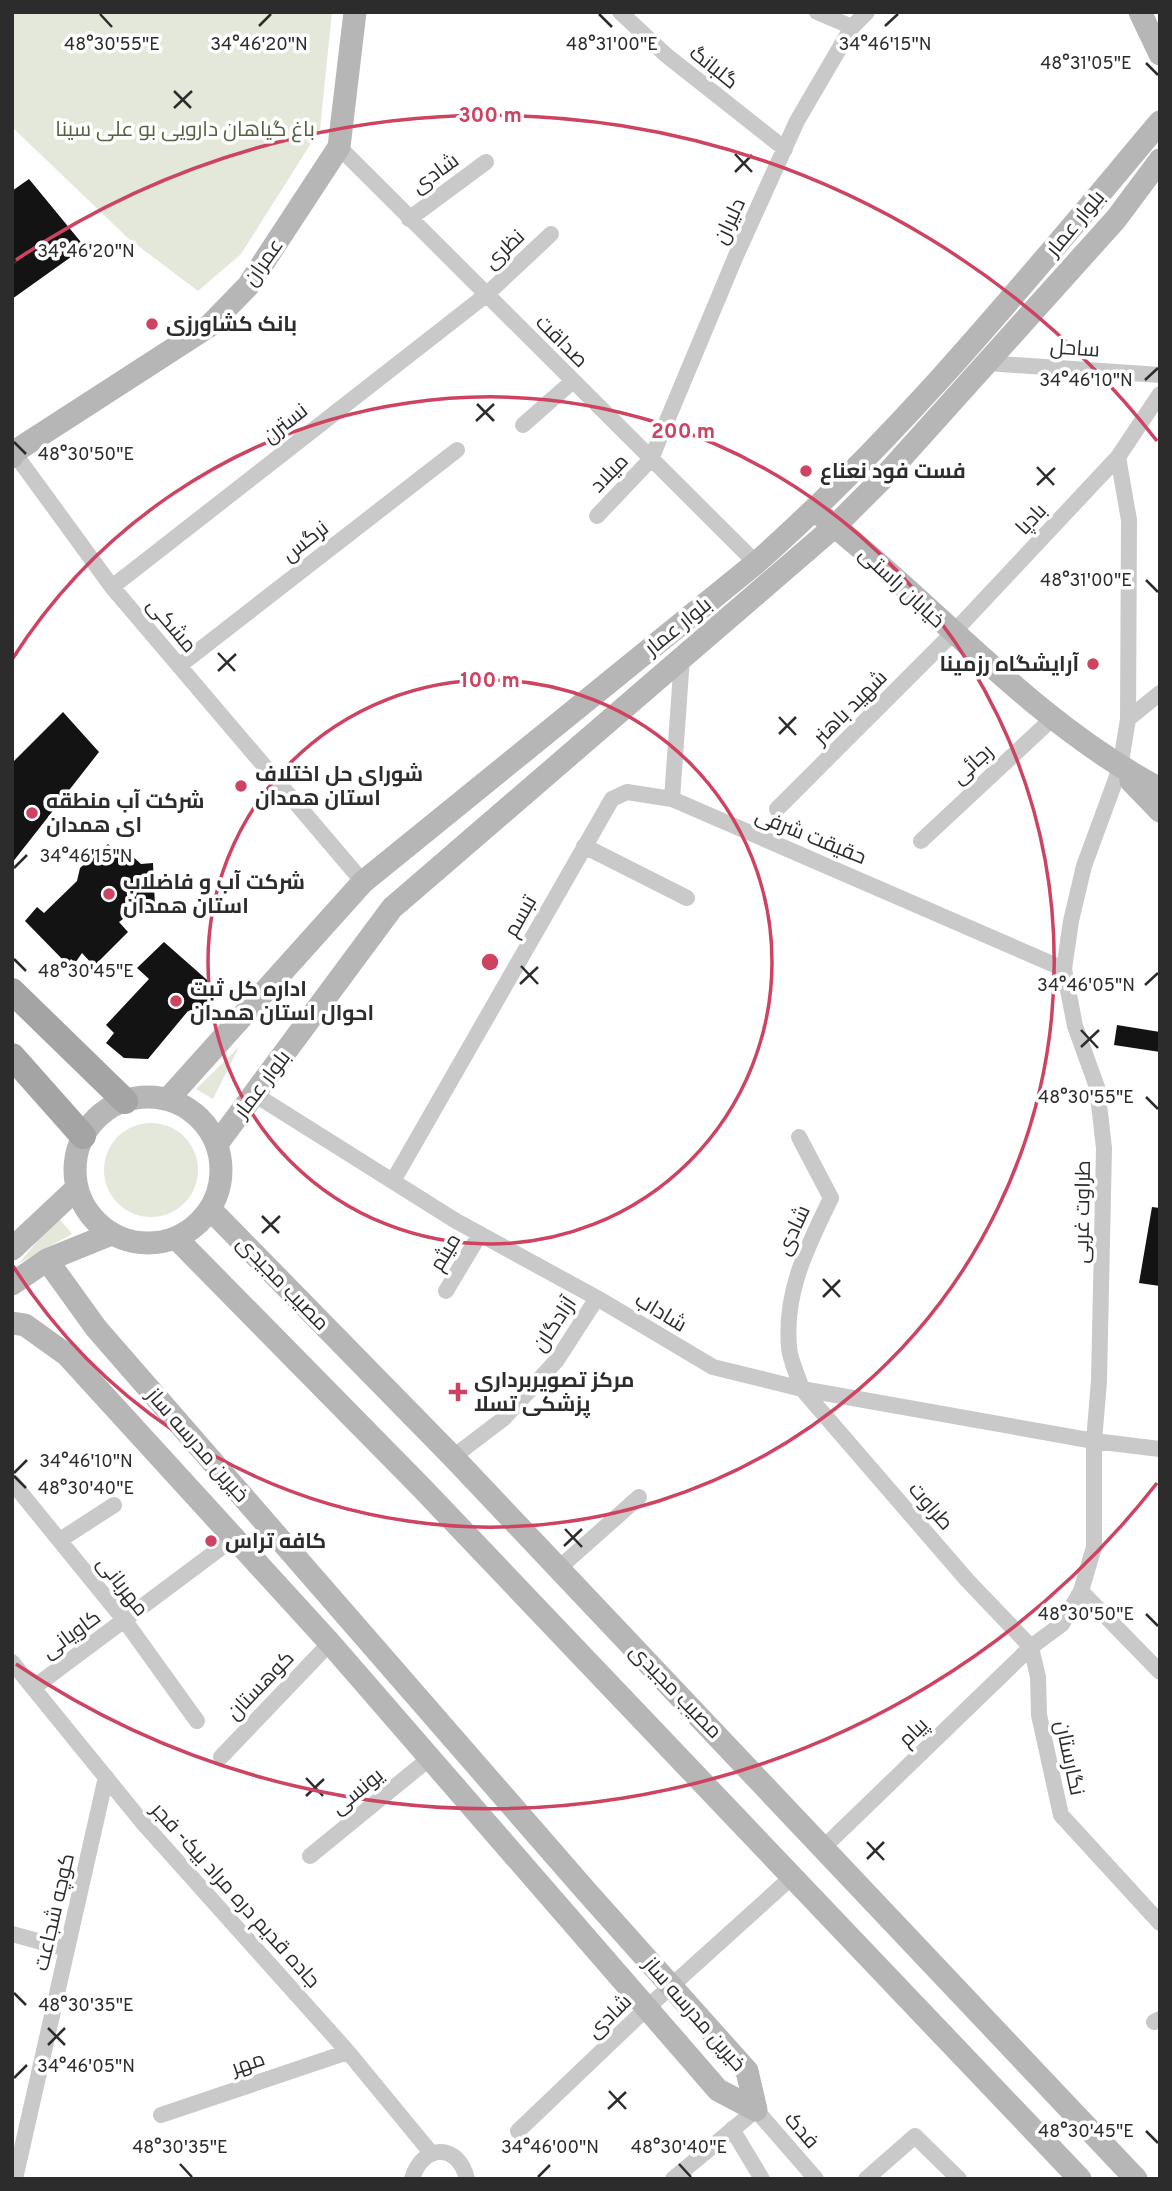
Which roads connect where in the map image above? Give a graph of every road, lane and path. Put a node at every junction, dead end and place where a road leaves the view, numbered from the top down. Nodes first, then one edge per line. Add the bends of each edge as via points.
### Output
1 (355, 12) edge
2 (620, 12) edge
3 (817, 12) edge
4 (867, 12) edge
5 (1140, 12) edge
6 (852, 27) junction
7 (1160, 54) edge
8 (1160, 122) edge
9 (339, 147) junction
10 (785, 149) junction
11 (1160, 160) edge
12 (486, 162) dead end
13 (409, 219) junction
14 (551, 234) dead end
15 (486, 295) junction
16 (987, 363) junction
17 (1160, 375) edge
18 (573, 381) junction
19 (1160, 394) edge
20 (523, 425) dead end
21 (457, 450) dead end
22 (13, 453) edge
23 (1118, 457) junction
24 (651, 459) junction
25 (815, 510) junction
26 (597, 516) dead end
27 (835, 526) junction
28 (756, 563) junction
29 (112, 587) junction
30 (952, 634) junction
31 (682, 658) junction
32 (179, 666) junction
33 (1160, 693) edge
34 (1053, 718) junction
35 (1128, 719) junction
36 (1120, 768) junction
37 (1160, 775) edge
38 (1160, 789) edge
39 (671, 799) junction
40 (777, 809) dead end
41 (1160, 811) edge
42 (921, 841) dead end
43 (584, 846) junction
44 (363, 882) junction
45 (687, 898) dead end
46 (1065, 969) junction
47 (12, 990) edge
48 (12, 1056) edge
49 (254, 1094) junction
50 (168, 1099) junction
51 (125, 1101) junction
52 (83, 1136) junction
53 (799, 1137) dead end
54 (217, 1144) junction
55 (394, 1181) junction
56 (77, 1188) junction
57 (210, 1209) junction
58 (111, 1234) junction
59 (480, 1234) junction
60 (176, 1238) junction
61 (12, 1249) edge
62 (47, 1260) junction
63 (12, 1284) edge
64 (446, 1291) dead end
65 (597, 1298) junction
66 (12, 1322) edge
67 (96, 1328) junction
68 (67, 1355) junction
69 (802, 1389) junction
70 (1094, 1441) junction
71 (1160, 1449) edge
72 (453, 1457) junction
73 (12, 1482) edge
74 (639, 1497) dead end
75 (114, 1505) dead end
76 (234, 1538) junction
77 (60, 1540) junction
78 (559, 1569) junction
79 (1082, 1591) junction
80 (125, 1621) junction
81 (330, 1643) junction
82 (1031, 1647) junction
83 (12, 1662) edge
84 (1160, 1672) edge
85 (33, 1688) junction
86 (197, 1721) dead end
87 (222, 1757) dead end
88 (430, 1758) junction
89 (106, 1777) junction
90 (824, 1847) junction
91 (310, 1856) dead end
92 (793, 1876) junction
93 (1160, 1923) edge
94 (12, 1934) edge
95 (67, 1949) junction
96 (672, 1986) junction
97 (648, 2007) junction
98 (348, 2052) junction
99 (756, 2109) junction
100 (161, 2115) dead end
101 (732, 2130) junction
102 (518, 2132) dead end
103 (432, 2154) junction
104 (15, 2179) edge
105 (412, 2179) edge
106 (467, 2179) edge
107 (673, 2179) edge
108 (762, 2179) edge
109 (816, 2179) edge
110 (866, 2179) edge
111 (959, 2179) edge
112 (1080, 2179) edge
113 (1136, 2179) edge

1 - 9 main road, عمران
2 - 10 street, گلبانگ via 666,55
3 - 6 street
4 - 6 street, دلیران
5 - 7 main road
6 - 10 street, دلیران
8 - 25 main road, بلوار عمار via 1002,310
9 - 13 street, صداقت
9 - 22 main road, عمران via 248,286 209,326
10 - 24 street, دلیران
11 - 16 main road, بلوار عمار via 1116,219
12 - 13 street, شادی
13 - 15 street, صداقت
14 - 15 street, نظری
15 - 18 street, صداقت
15 - 29 street, نسترن
16 - 17 street, ساحل
16 - 27 main road, بلوار عمار
18 - 20 street
18 - 24 street, صداقت
19 - 23 street, بادپا
21 - 32 street, نرگس
22 - 29 street, مشکی
23 - 30 street, بادپا
23 - 35 street, طراوت غربی via 1129,520
24 - 26 street, میلاد
24 - 28 street, صداقت
25 - 27 main road, خیابان راستی
25 - 28 main road, بلوار عمار
27 - 30 main road, خیابان راستی
27 - 31 main road, بلوار عمار
28 - 44 main road, بلوار عمار
29 - 32 street, مشکی
30 - 34 main road, خیابان راستی
30 - 40 street, شهید باهنر
31 - 39 street
31 - 49 main road, بلوار عمار via 392,908
32 - 44 street, مشکی
33 - 35 street
34 - 36 main road, خیابان راستی
34 - 42 street, رجائی
35 - 36 street, طراوت غربی
36 - 37 street
36 - 38 main road
36 - 41 main road
36 - 46 street, طراوت غربی via 1084,866
39 - 43 street, تبسم via 626,792 612,799
39 - 46 street, حقیقت شرفی
43 - 45 street
43 - 55 street, تبسم
44 - 50 main road, بلوار عمار
46 - 70 street, طراوت غربی via 1075,1027 1097,1087 1104,1148
47 - 51 main road
48 - 52 main road
49 - 54 main road, بلوار عمار
49 - 55 street, شاداب
50 - 51 main road
50 - 54 main road via 206,1124
51 - 52 main road via 94,1121
52 - 56 main road via 77,1153
53 - 69 street, شادی via 831,1198 797,1267 789,1350
54 - 57 main road via 222,1166
55 - 59 street, شاداب
56 - 58 main road via 84,1206
56 - 61 main road
57 - 60 main road
57 - 72 main road, مصیب مجیدی
58 - 60 main road via 143,1242
58 - 62 main road
59 - 64 street, میثم
59 - 65 street, شاداب
60 - 92 main road, مصیب مجیدی
62 - 63 main road
62 - 67 main road, خیرین مدرسه ساز
65 - 69 street, شاداب via 713,1367
65 - 72 street, آزادگان via 548,1370 503,1419
66 - 68 main road, خیرین مدرسه ساز via 25,1325
67 - 68 main road
67 - 96 main road, خیرین مدرسه ساز
68 - 76 main road, خیرین مدرسه ساز
69 - 70 street, شاداب
69 - 82 street, طراوت
70 - 71 street, شاداب
70 - 79 street, طراوت غربی via 1094,1547
72 - 78 main road, مصیب مجیدی
73 - 77 street, مهربانی
74 - 78 street
75 - 77 street
76 - 80 street, کاویانی
76 - 81 main road, خیرین مدرسه ساز
77 - 80 street, مهربانی
78 - 90 main road, مصیب مجیدی
79 - 82 street, طراوت غربی via 1062,1624
79 - 84 street
80 - 85 street, کاویانی
80 - 86 street, مهربانی
81 - 87 street, کوهستان
81 - 88 main road, خیرین مدرسه ساز
82 - 90 street, پیام
82 - 93 street, نگارستان via 1039,1715 1061,1815
83 - 85 street, جاده قدیم دره مراد بیک- فجر
85 - 89 street, جاده قدیم دره مراد بیک- فجر
88 - 91 street, یونسی
88 - 97 main road, خیرین مدرسه ساز
89 - 95 street, کوچه شجاعت
89 - 98 street, جاده قدیم دره مراد بیک- فجر
90 - 113 main road, مصیب مجیدی
92 - 96 street, شادی
92 - 112 main road, مصیب مجیدی
94 - 95 street
95 - 104 street, کوچه شجاعت
96 - 97 street, شادی
96 - 99 main road, خیرین مدرسه ساز via 747,2071
97 - 99 main road, خیرین مدرسه ساز via 718,2090
97 - 102 street, شادی
98 - 100 street, مهر
98 - 103 street, جاده قدیم دره مراد بیک- فجر
99 - 101 street
99 - 109 street, فدک
101 - 107 street
101 - 108 street
103 - 105 street via 416,2165
103 - 106 street via 454,2156 464,2166
110 - 111 street via 915,2136

